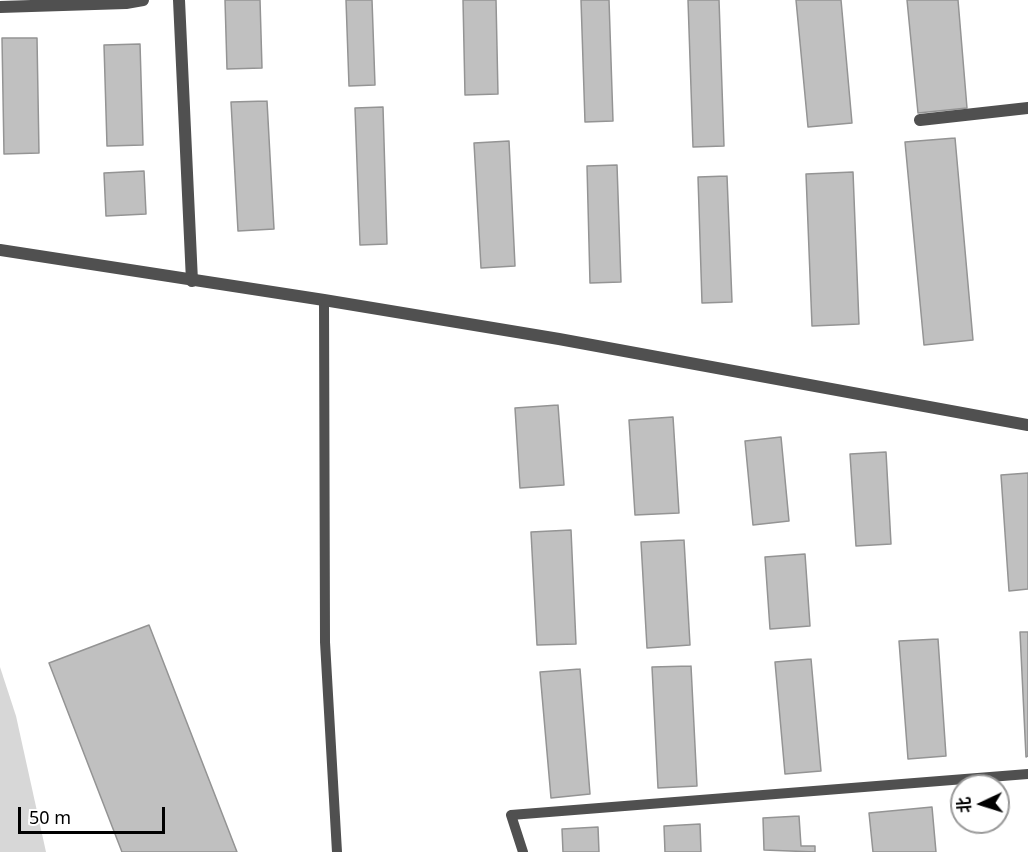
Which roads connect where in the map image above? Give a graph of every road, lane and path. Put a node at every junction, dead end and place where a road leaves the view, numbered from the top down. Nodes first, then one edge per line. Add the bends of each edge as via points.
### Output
1 (143, 0) edge
2 (179, 0) edge
3 (0, 7) edge
4 (1028, 108) edge
5 (921, 120) dead end
6 (0, 250) edge
7 (192, 281) junction
8 (324, 300) junction
9 (1028, 425) edge
10 (1028, 774) edge
11 (337, 852) edge
12 (523, 852) edge

1 - 3 street
2 - 7 street
4 - 5 street
6 - 7 street
7 - 8 street
8 - 9 street
8 - 11 lane via 325,642
10 - 12 lane via 511,815

